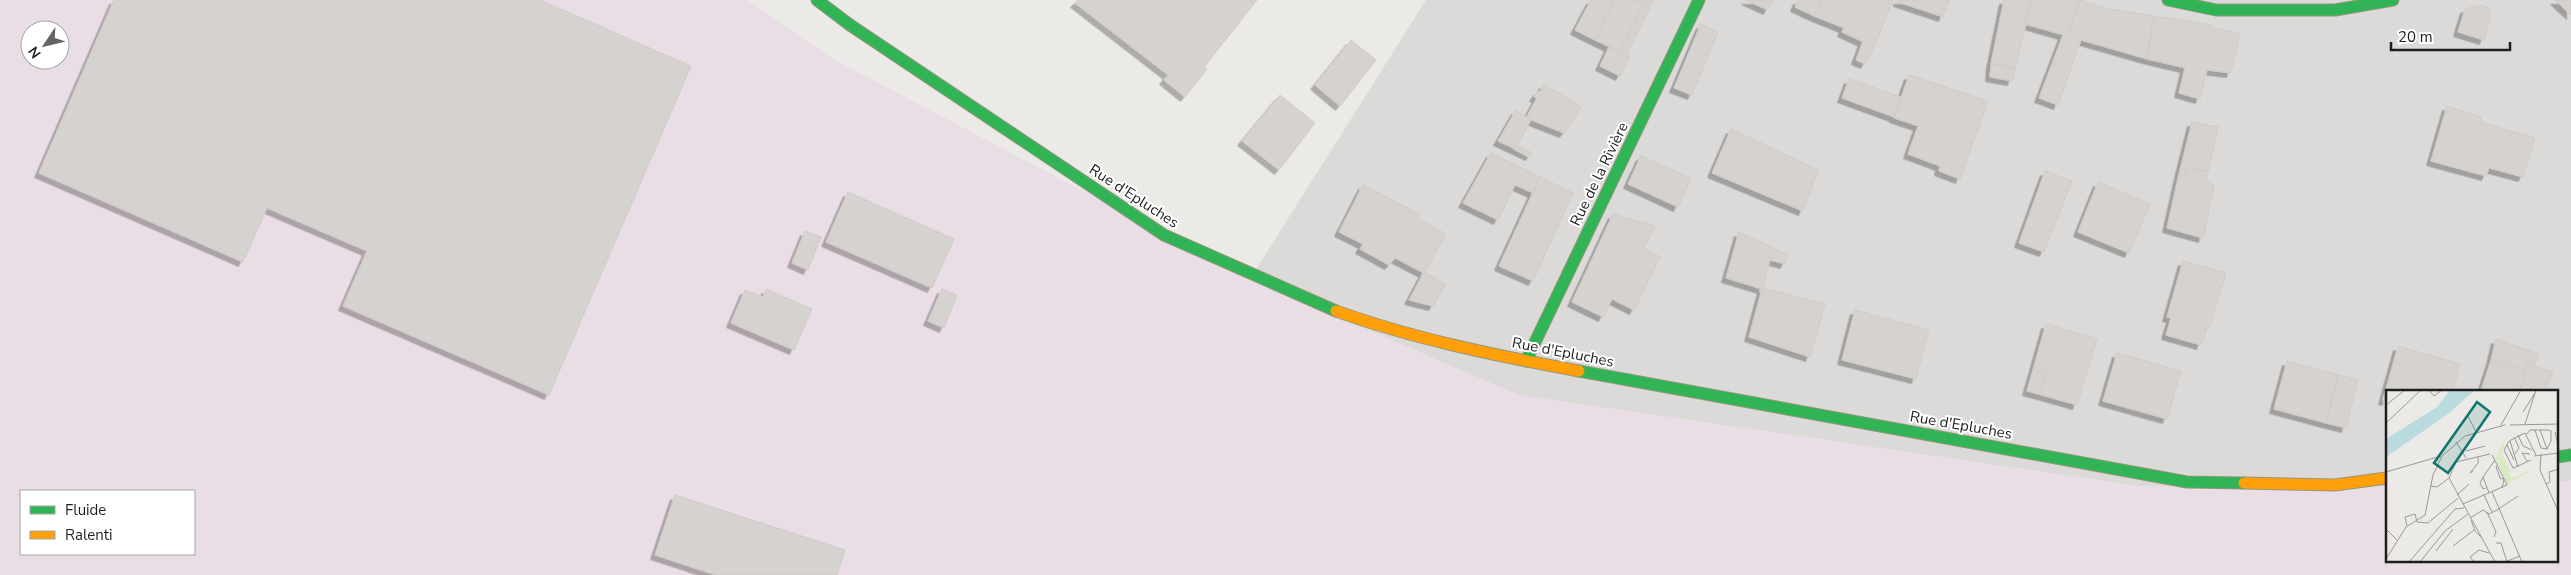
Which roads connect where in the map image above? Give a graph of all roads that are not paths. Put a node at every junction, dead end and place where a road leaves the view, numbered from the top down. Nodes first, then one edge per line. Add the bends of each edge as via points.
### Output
1 (817, 0) edge
2 (1699, 0) edge
3 (2168, 0) edge
4 (2393, 0) edge
5 (1526, 361) junction
6 (2571, 455) edge
7 (2558, 457) edge
8 (2386, 478) edge

1 - 5 street, Rue d'Epluches via 1164,235 1375,325
2 - 5 street, Rue de la Rivière
3 - 4 street via 2216,10 2335,10
5 - 8 street, Rue d'Epluches via 2186,482 2335,485
6 - 7 street

